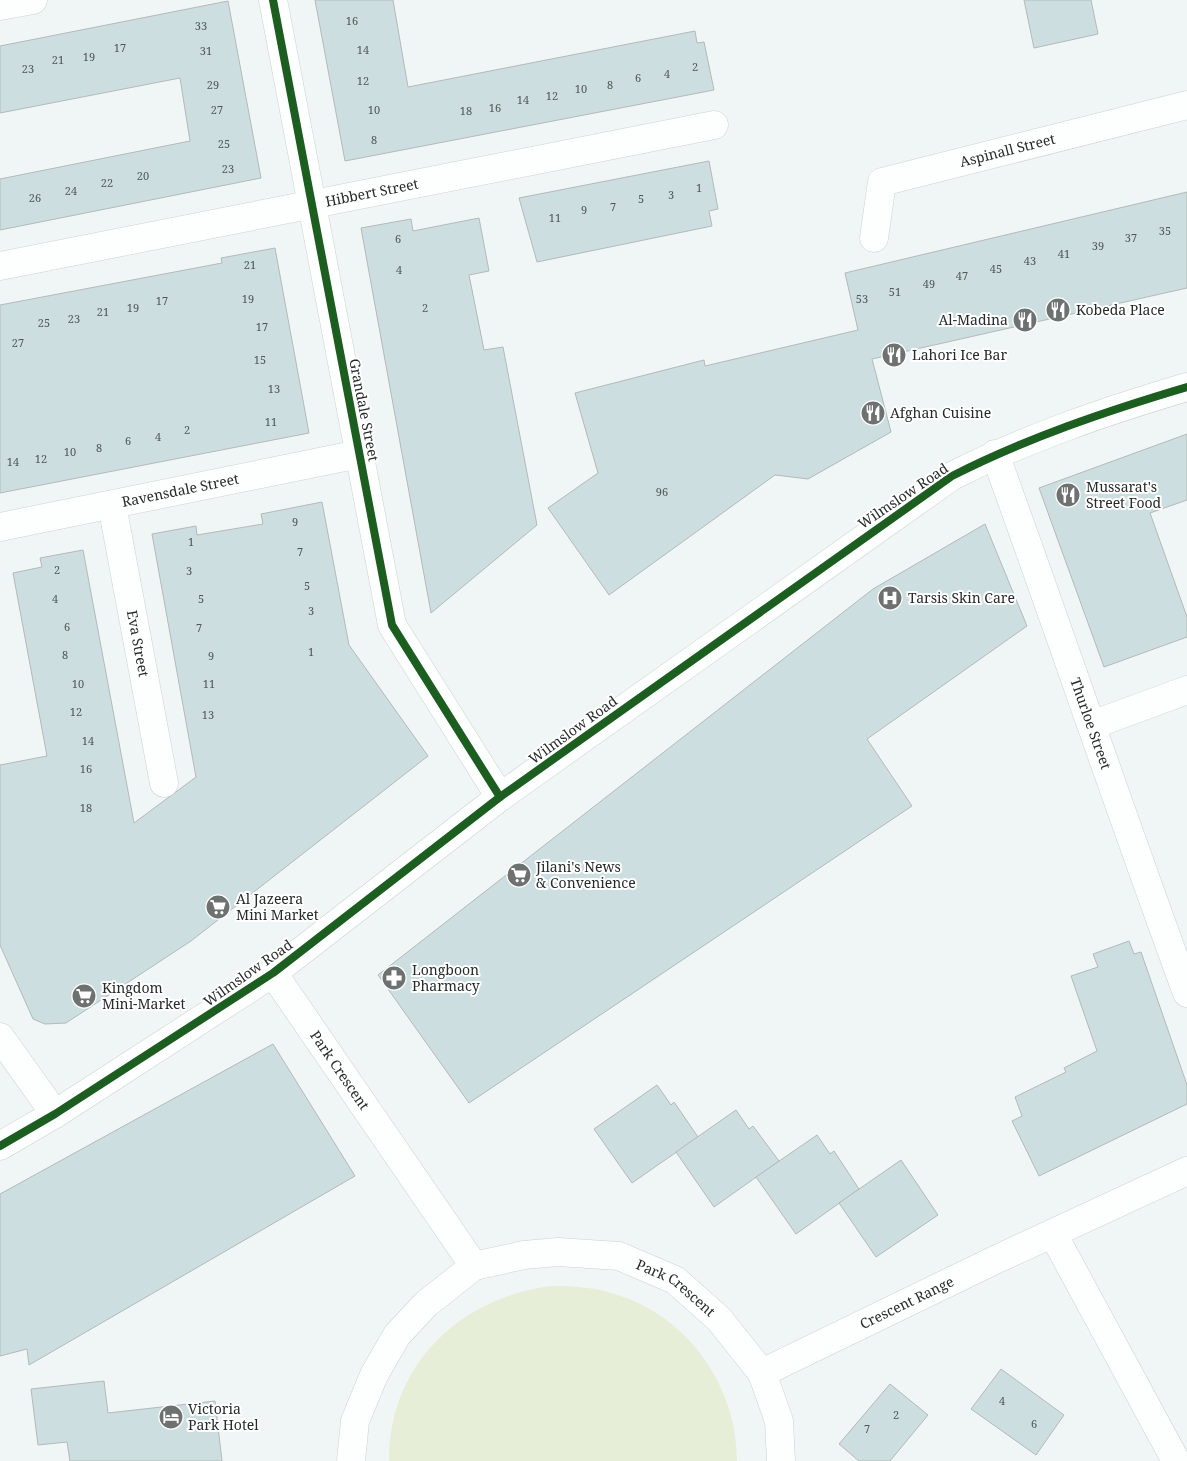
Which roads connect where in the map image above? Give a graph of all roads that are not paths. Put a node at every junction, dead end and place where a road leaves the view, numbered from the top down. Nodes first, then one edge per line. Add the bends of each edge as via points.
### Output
1 (33, 0) edge
2 (273, 0) edge
3 (0, 6) edge
4 (1187, 105) edge
5 (714, 125) dead end
6 (312, 203) junction
7 (874, 238) dead end
8 (0, 266) edge
9 (1187, 387) edge
10 (359, 454) junction
11 (995, 454) junction
12 (112, 505) junction
13 (0, 527) edge
14 (1187, 690) edge
15 (1092, 725) junction
16 (164, 783) dead end
17 (500, 797) junction
18 (273, 973) junction
19 (1187, 993) edge
20 (0, 1037) edge
21 (55, 1114) junction
22 (0, 1146) edge
23 (1187, 1171) edge
24 (1052, 1234) junction
25 (474, 1266) junction
26 (762, 1374) junction
27 (352, 1461) edge
28 (781, 1461) edge
29 (1176, 1461) edge

1 - 3 street
2 - 6 street, Grandale Street
4 - 7 street, Aspinall Street via 882,182
5 - 6 street, Hibbert Street
6 - 8 street, Hibbert Street
6 - 10 street, Grandale Street
9 - 11 street, Wilmslow Road via 1102,412
10 - 12 street, Ravensdale Street
10 - 17 street, Grandale Street via 392,625
11 - 15 street, Thurloe Street
11 - 17 street, Wilmslow Road via 919,497
12 - 13 street, Ravensdale Street
12 - 16 street, Eva Street
14 - 15 street
15 - 19 street, Thurloe Street
17 - 18 street, Wilmslow Road
18 - 21 street, Wilmslow Road
18 - 25 street, Park Crescent
20 - 21 street
21 - 22 street, Wilmslow Road
23 - 24 street, Crescent Range
24 - 26 street, Crescent Range
24 - 29 street
25 - 26 street, Park Crescent via 524,1255 558,1252 619,1256 675,1280 719,1319
25 - 27 street, Park Crescent via 426,1304 397,1335 374,1375 355,1421
26 - 28 street, Park Crescent via 779,1421

